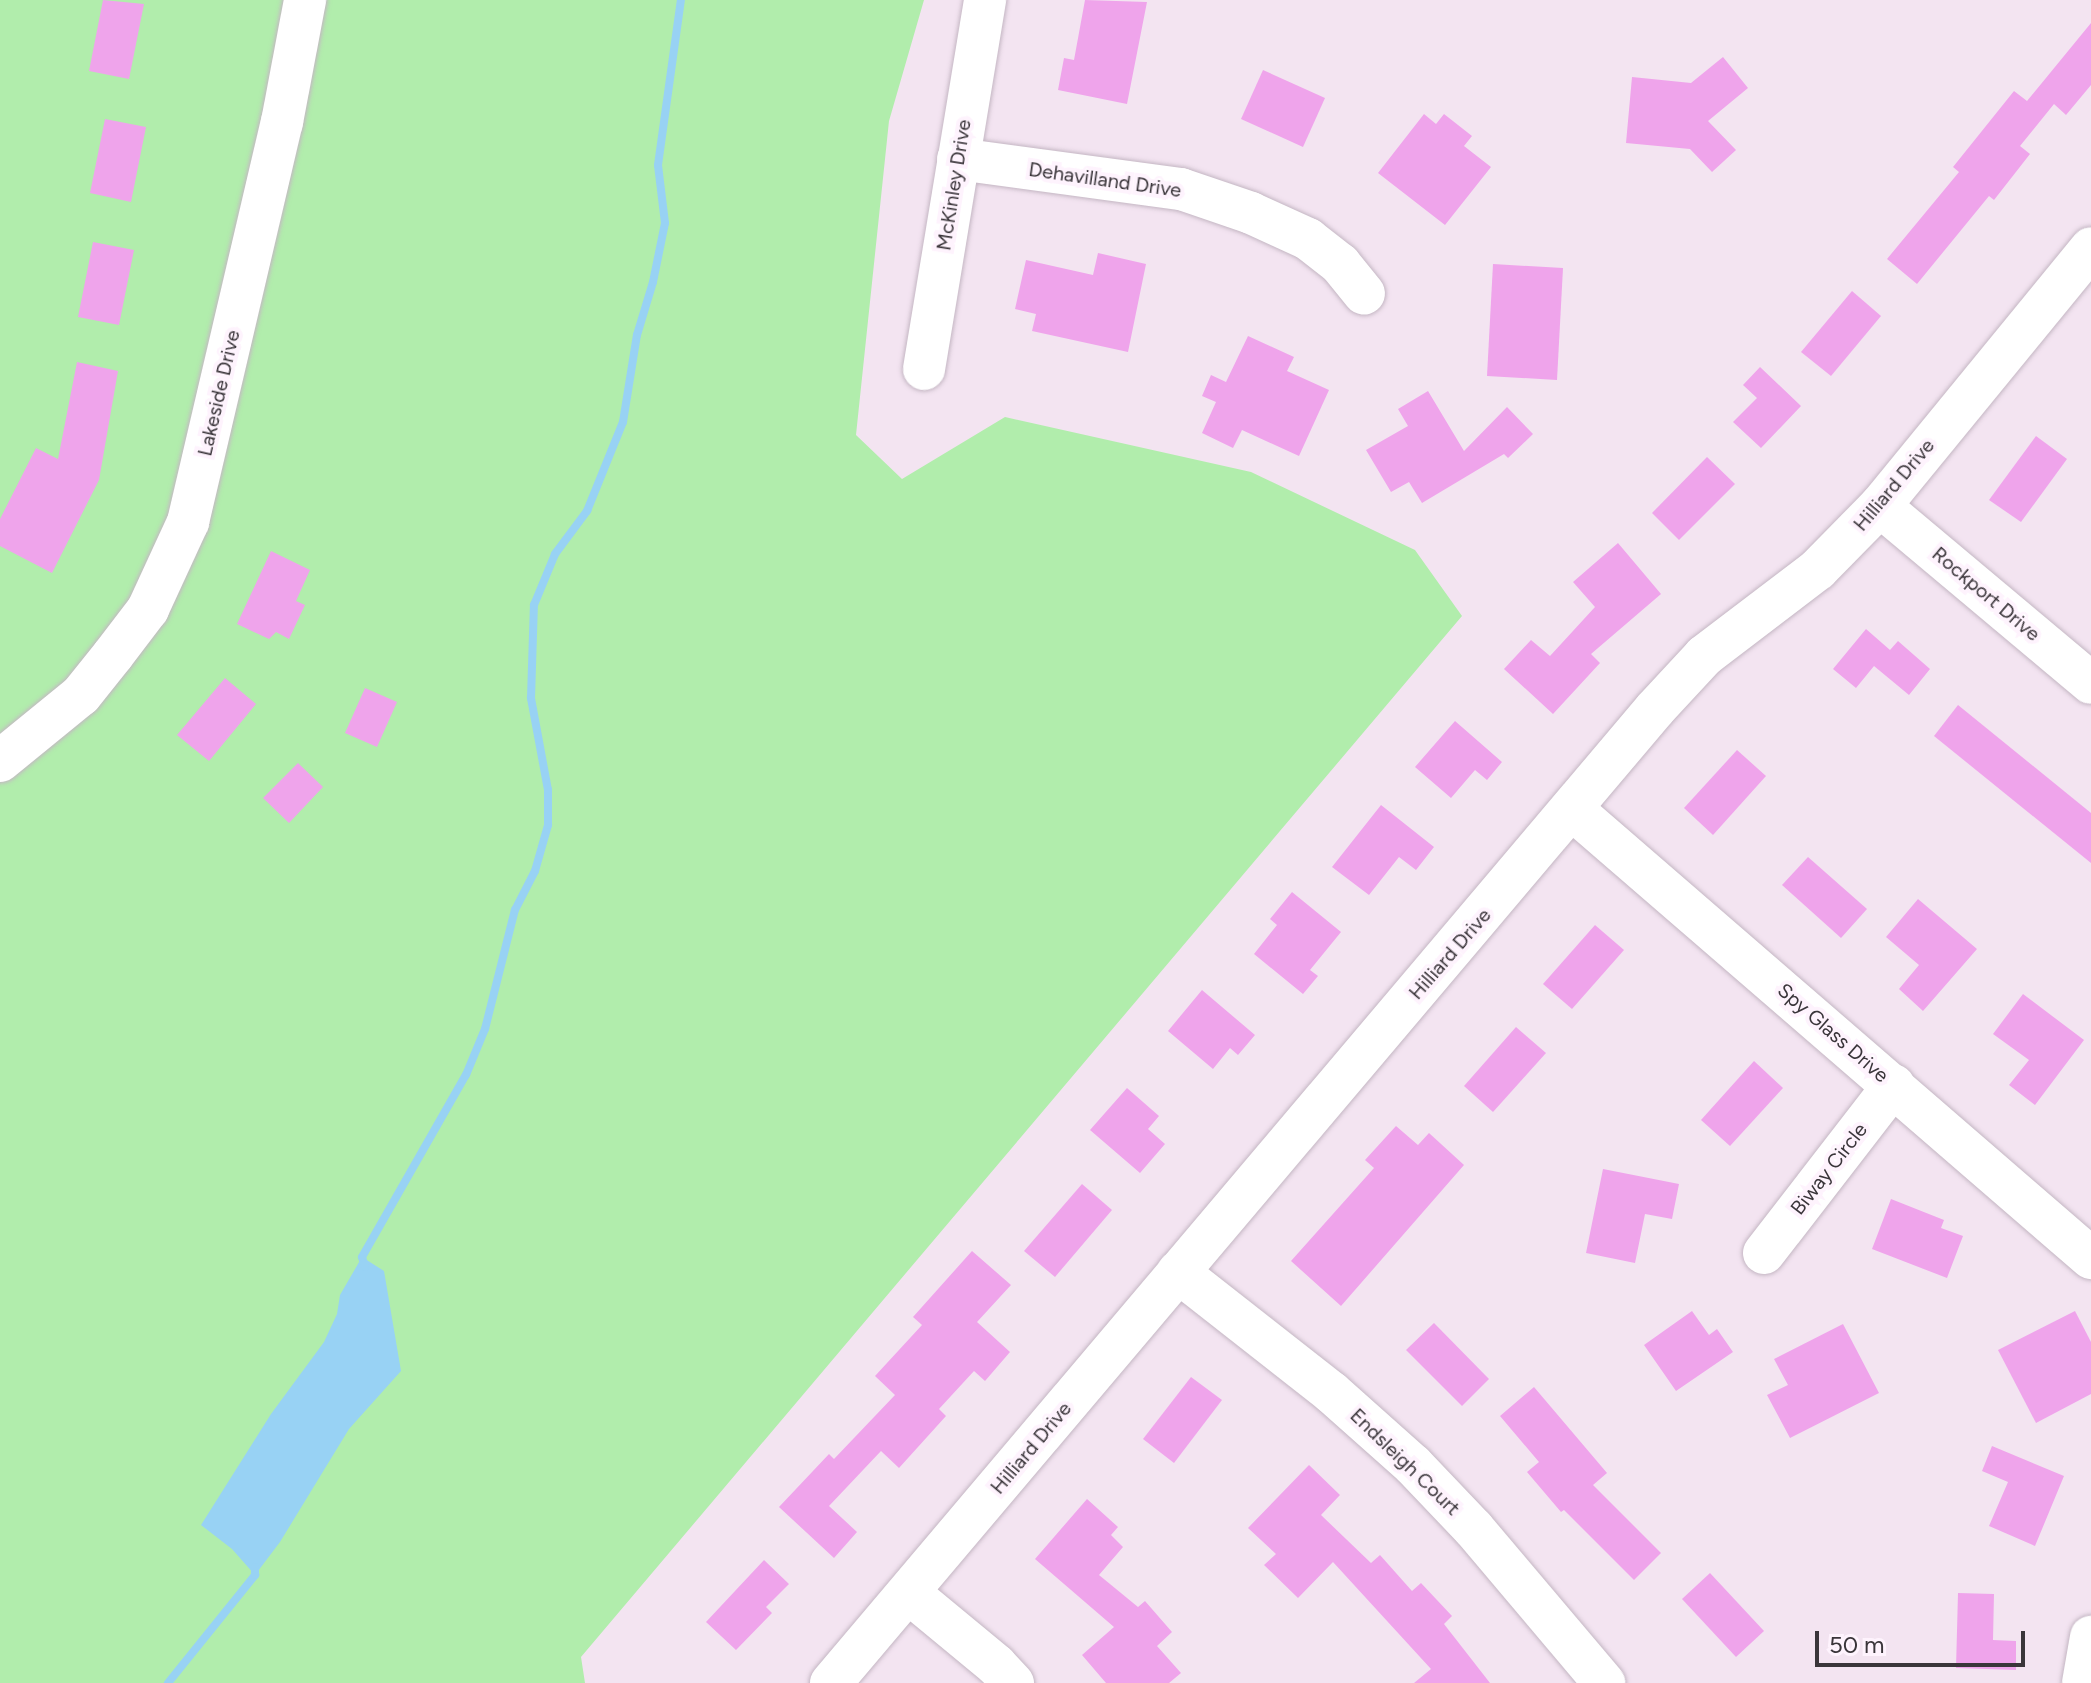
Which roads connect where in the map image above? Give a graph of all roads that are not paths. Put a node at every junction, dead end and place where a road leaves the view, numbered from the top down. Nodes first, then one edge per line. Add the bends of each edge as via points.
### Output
1 (305, 0) edge
2 (985, 0) edge
3 (958, 159) junction
4 (2091, 248) edge
5 (1364, 294) dead end
6 (924, 369) dead end
7 (1880, 506) junction
8 (2091, 683) edge
9 (16, 748) edge
10 (1573, 810) junction
11 (1894, 1085) junction
12 (1764, 1253) dead end
13 (2091, 1258) edge
14 (1178, 1272) junction
15 (909, 1593) junction
16 (2091, 1637) edge
17 (831, 1683) edge
18 (1013, 1683) edge
19 (1604, 1683) edge
20 (2083, 1683) edge

1 - 9 street, Lakeside Drive via 282,122 188,522 148,609 81,695
2 - 3 street, McKinley Drive
3 - 5 street, Dehavilland Drive via 1181,189 1308,239 1340,264
3 - 6 street, McKinley Drive
4 - 7 street, Hilliard Drive
7 - 8 street, Rockport Drive
7 - 10 street, Hilliard Drive via 1818,569 1704,656
10 - 11 street, Spy Glass Drive
10 - 14 street, Hilliard Drive
11 - 12 street, Biway Circle
11 - 13 street, Spy Glass Drive
14 - 15 street, Hilliard Drive
14 - 19 street, Endsleigh Court via 1331,1392 1413,1465
15 - 17 street, Hilliard Drive
15 - 18 street
16 - 20 street

